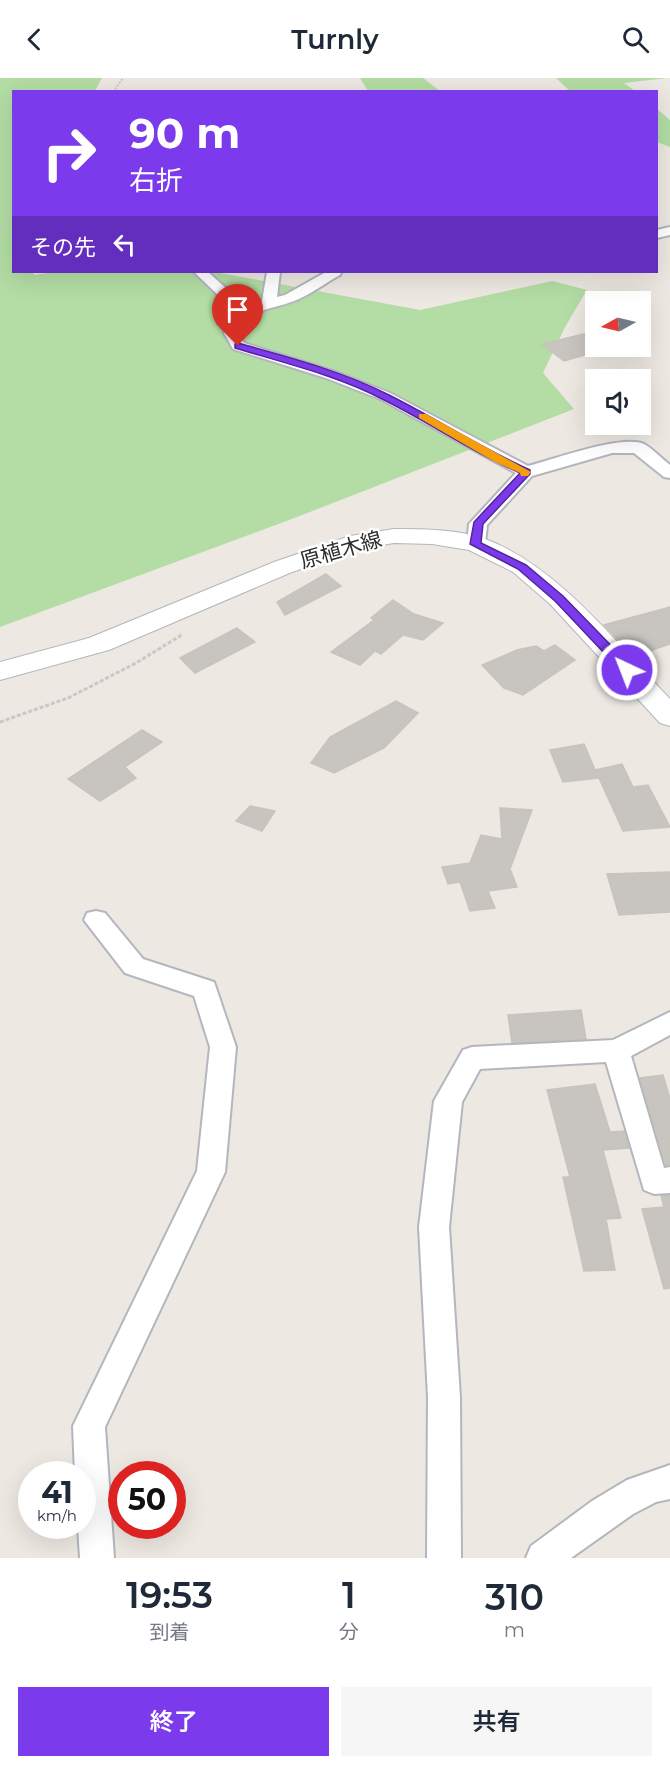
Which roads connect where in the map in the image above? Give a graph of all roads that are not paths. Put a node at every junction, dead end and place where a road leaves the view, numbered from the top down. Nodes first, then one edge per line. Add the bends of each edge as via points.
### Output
1 (202, 273) edge
2 (273, 273) edge
3 (333, 273) edge
4 (269, 303) junction
5 (245, 313) junction
6 (526, 472) junction
7 (670, 473) edge
8 (476, 544) junction
9 (0, 671) edge
10 (664, 703) edge
11 (96, 920) dead end
12 (670, 1023) edge
13 (616, 1051) junction
14 (670, 1180) edge
15 (670, 1482) edge
16 (97, 1558) edge
17 (444, 1558) edge
18 (543, 1558) edge

1 - 5 street
2 - 4 street
3 - 4 street via 290,298
4 - 5 street
5 - 6 street via 231,333 238,346 334,375 385,396
6 - 7 street via 611,448 638,448
6 - 8 street via 478,524
8 - 9 main road, 原植木線 via 394,536 359,540 283,567 99,644
8 - 10 main road, 原植木線 via 522,567 559,598
11 - 16 street via 134,966 205,989 223,1047 211,1172 89,1426
12 - 13 street
13 - 14 street via 654,1181
13 - 17 street via 472,1058 448,1101 434,1227 444,1397
15 - 18 street via 658,1483 599,1516

